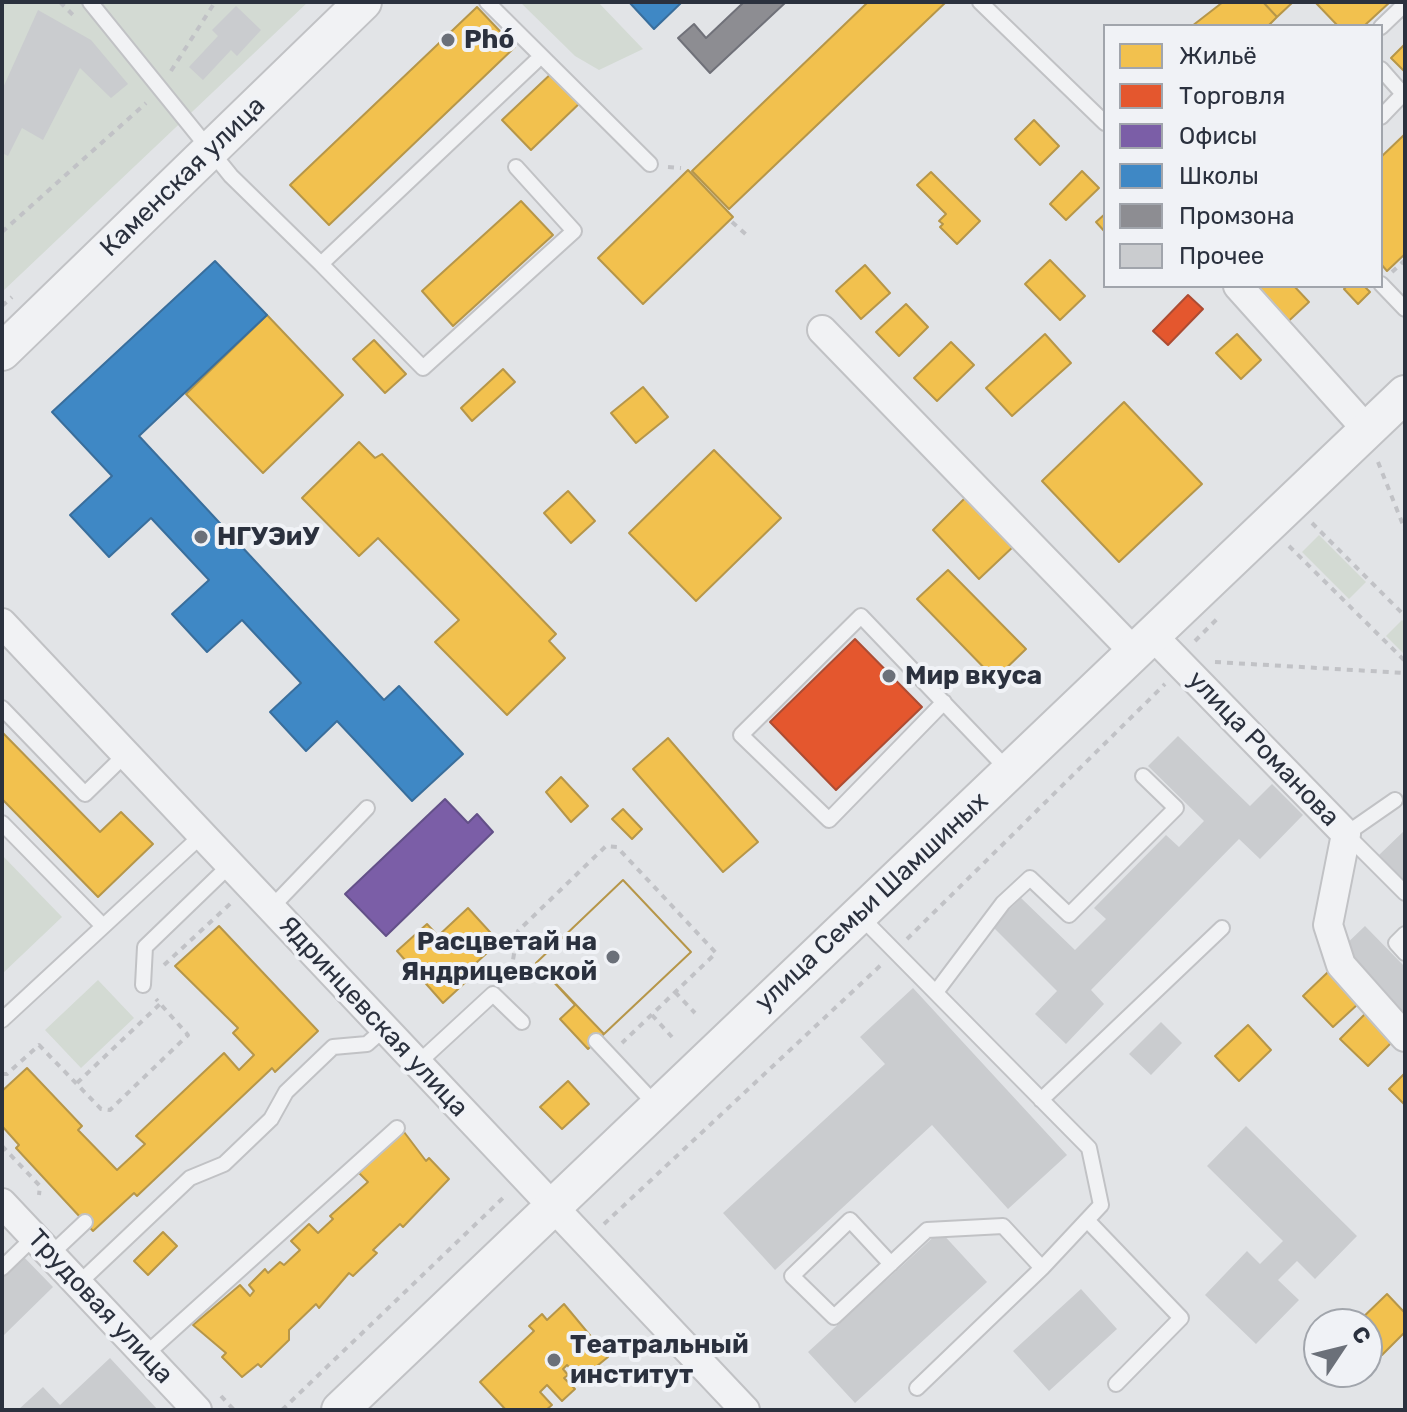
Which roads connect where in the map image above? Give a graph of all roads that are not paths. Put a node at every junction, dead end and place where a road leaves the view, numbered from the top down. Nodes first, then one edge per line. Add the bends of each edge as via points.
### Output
1 (90, 2) edge
2 (363, 2) edge
3 (487, 2) edge
4 (980, 2) edge
5 (1405, 4) edge
6 (1383, 25) edge
7 (535, 62) dead end
8 (1383, 71) edge
9 (1383, 115) edge
10 (1103, 121) edge
11 (212, 150) junction
12 (650, 164) dead end
13 (516, 167) dead end
14 (321, 264) junction
15 (1385, 280) edge
16 (1240, 288) edge
17 (1405, 309) edge
18 (822, 330) dead end
19 (2, 352) edge
20 (1405, 394) edge
21 (1372, 444) junction
22 (2, 623) edge
23 (1155, 650) junction
24 (944, 702) junction
25 (2, 708) edge
26 (126, 754) junction
27 (1010, 772) junction
28 (1143, 776) dead end
29 (1395, 800) dead end
30 (367, 808) dead end
31 (2, 823) edge
32 (1346, 834) junction
33 (202, 835) junction
34 (230, 865) junction
35 (1405, 893) edge
36 (271, 908) junction
37 (857, 913) junction
38 (102, 925) junction
39 (1222, 928) dead end
40 (1405, 934) edge
41 (1405, 953) edge
42 (143, 985) road end
43 (936, 992) junction
44 (2, 1020) edge
45 (522, 1022) dead end
46 (384, 1029) junction
47 (1405, 1037) edge
48 (596, 1041) dead end
49 (417, 1064) junction
50 (1041, 1100) junction
51 (657, 1106) junction
52 (397, 1128) dead end
53 (2, 1203) edge
54 (552, 1208) junction
55 (1087, 1220) junction
56 (85, 1222) dead end
57 (42, 1246) junction
58 (891, 1264) junction
59 (2, 1268) edge
60 (1042, 1268) junction
61 (78, 1284) junction
62 (145, 1355) junction
63 (1116, 1384) dead end
64 (917, 1388) dead end
65 (197, 1410) edge
66 (340, 1410) edge
67 (745, 1410) edge

1 - 11 lane
2 - 11 street, Каменская улица
3 - 12 lane
4 - 10 lane
5 - 6 lane
7 - 14 lane
8 - 9 lane via 1403,94
11 - 14 lane via 231,176
11 - 19 street, Каменская улица
13 - 14 lane via 574,231 423,368
15 - 17 lane
16 - 21 street
18 - 23 street, улица Романова
20 - 21 street, улица Семьи Шамшиных
21 - 23 street, улица Семьи Шамшиных
22 - 26 street, Ядринцевская улица
23 - 27 street, улица Семьи Шамшиных
23 - 32 street, улица Романова
24 - 24 lane via 861,616 741,735 829,820
24 - 27 lane
25 - 26 lane via 85,794
26 - 33 street, Ядринцевская улица
27 - 37 street, улица Семьи Шамшиных
28 - 43 lane via 1176,808 1069,915 1030,878 1003,903
29 - 32 lane
30 - 36 lane
31 - 38 lane
32 - 35 lane
32 - 47 street, улица Романова via 1328,925 1341,965
33 - 34 street, Ядринцевская улица
33 - 38 lane
34 - 36 street, Ядринцевская улица
34 - 42 lane via 145,947
36 - 46 street, Ядринцевская улица
37 - 43 lane
37 - 51 street, улица Семьи Шамшиных
38 - 44 lane
39 - 50 lane
40 - 41 lane via 1396,943
43 - 50 lane
45 - 49 lane via 493,994
46 - 49 street, Ядринцевская улица
46 - 61 lane via 367,1044 333,1047 224,1164 190,1178
48 - 51 lane
49 - 54 street, Ядринцевская улица
50 - 55 lane via 1089,1148 1101,1205
51 - 54 street, улица Семьи Шамшиных
52 - 62 lane
53 - 57 street, Трудовая улица
54 - 66 street, улица Семьи Шамшиных
54 - 67 street, Ядринцевская улица
55 - 60 lane
55 - 63 lane via 1181,1318
56 - 57 lane
57 - 59 lane
57 - 61 street, Трудовая улица
58 - 58 lane via 834,1317 792,1276 850,1220
58 - 60 lane via 927,1230 1003,1226
60 - 64 lane
61 - 62 street, Трудовая улица
62 - 65 street, Трудовая улица

